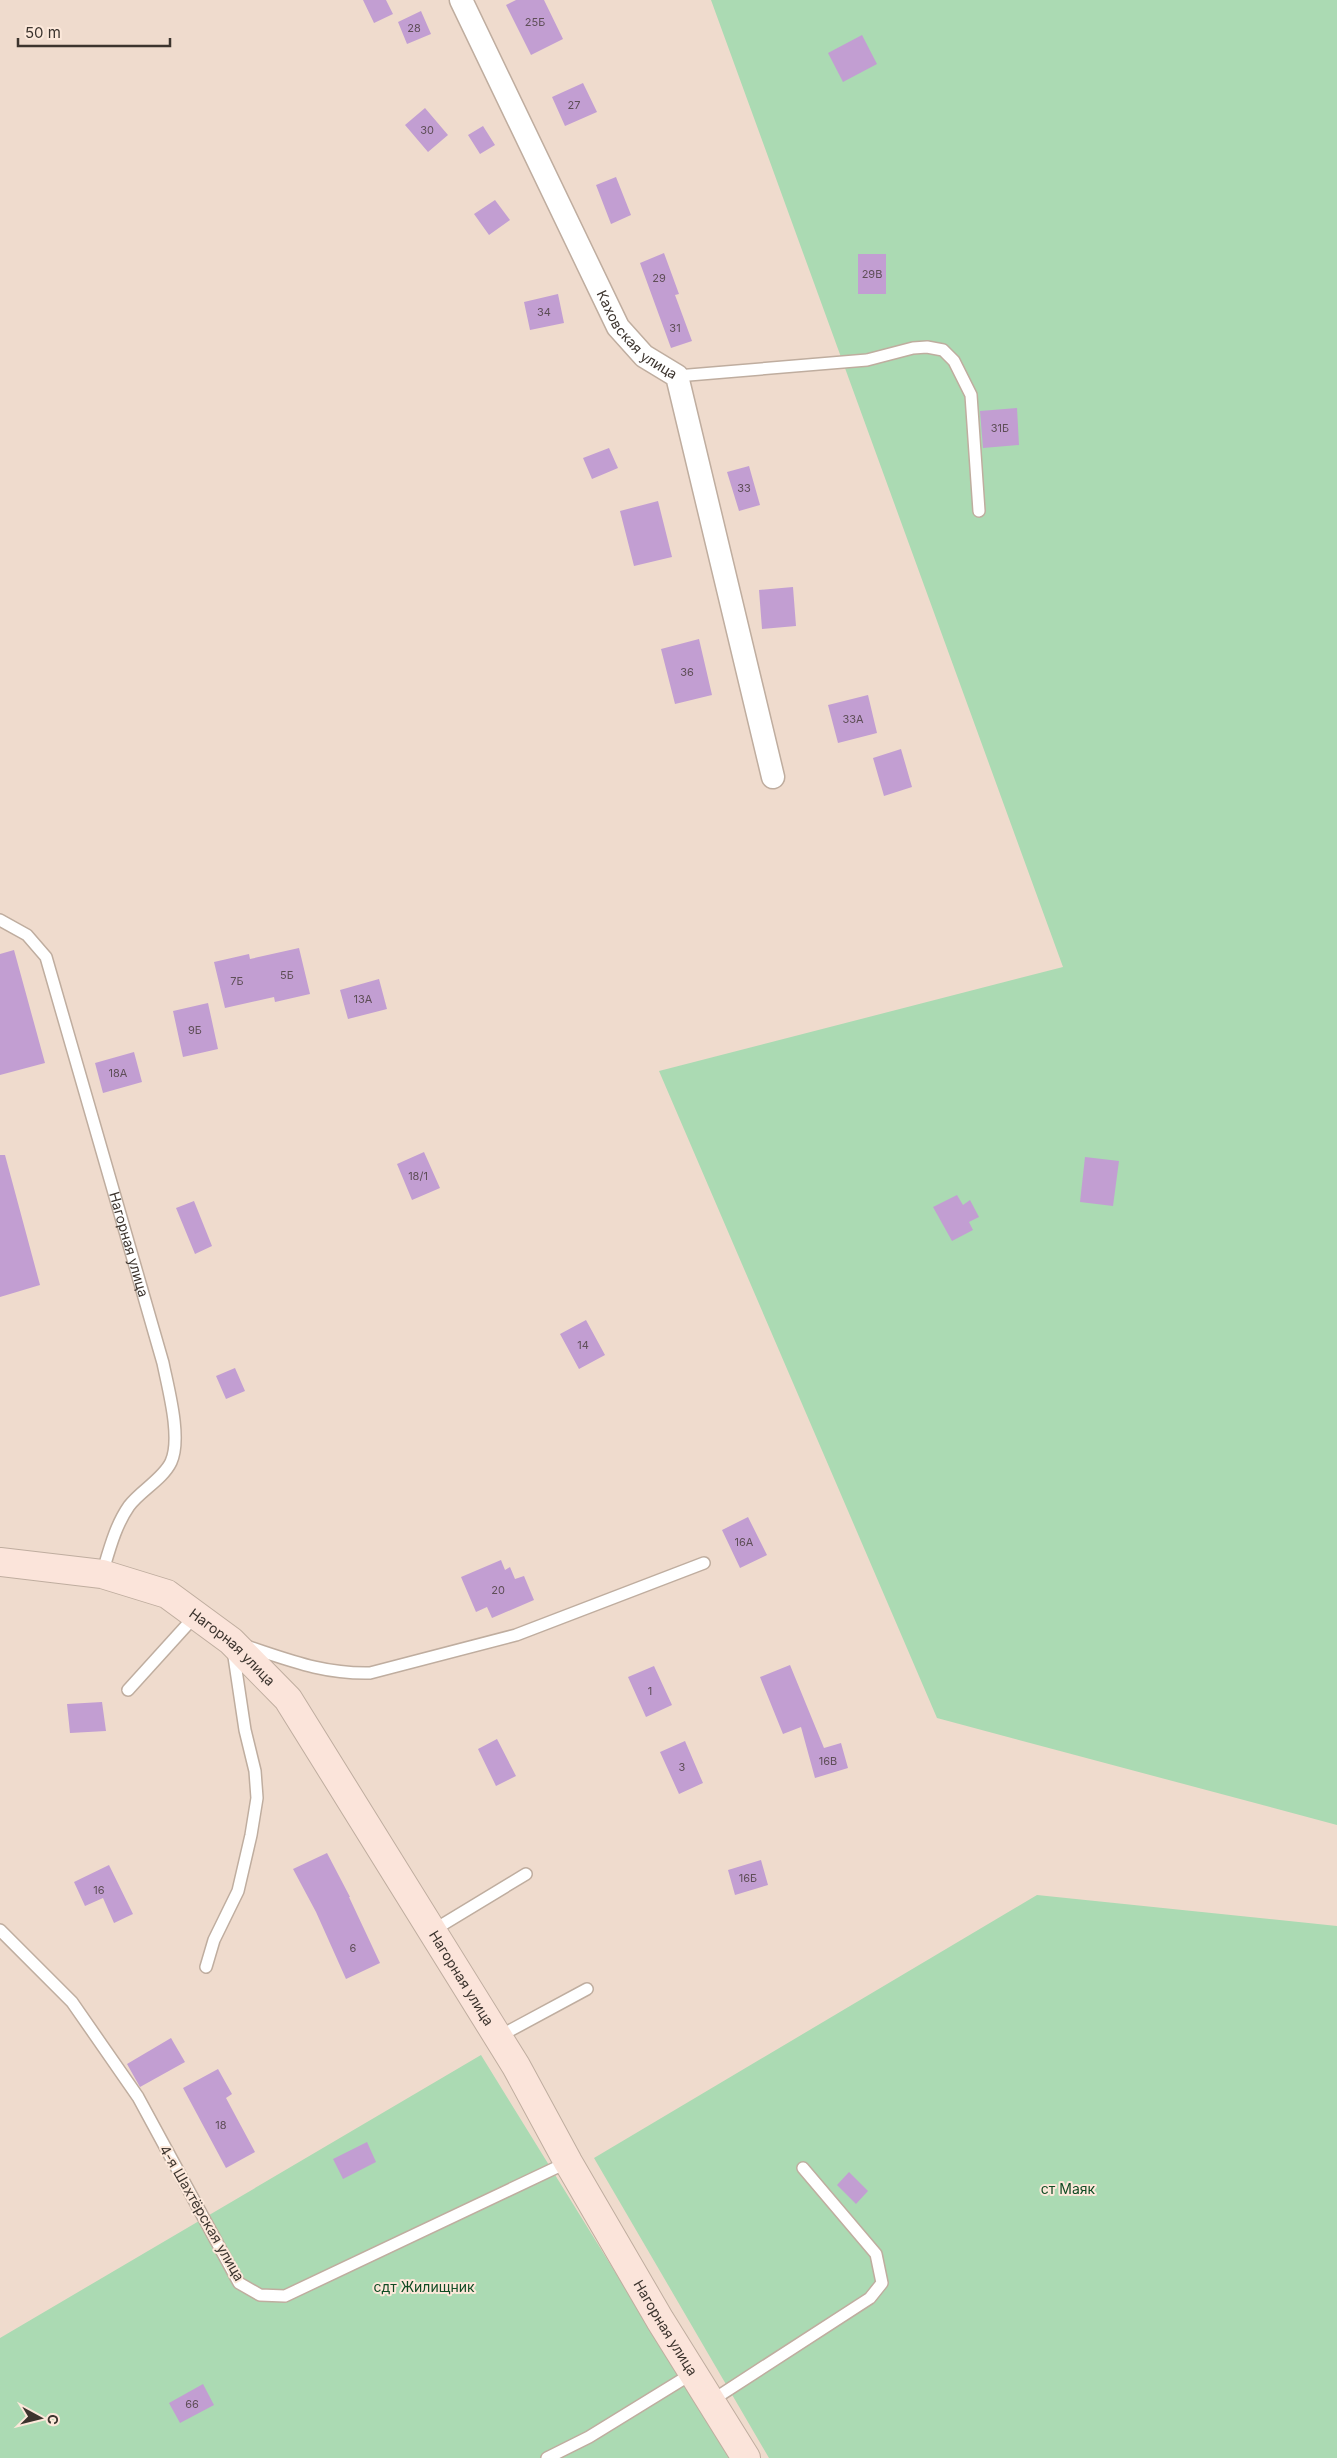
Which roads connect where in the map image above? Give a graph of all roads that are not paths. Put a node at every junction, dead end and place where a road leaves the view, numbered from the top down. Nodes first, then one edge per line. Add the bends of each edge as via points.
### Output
1 (460, 0) edge
2 (678, 376) junction
3 (978, 511) dead end
4 (773, 776) dead end
5 (0, 920) edge
6 (0, 1562) edge
7 (704, 1563) dead end
8 (102, 1574) junction
9 (196, 1615) junction
10 (232, 1642) junction
11 (128, 1690) dead end
12 (526, 1874) dead end
13 (0, 1930) edge
14 (432, 1931) junction
15 (206, 1967) dead end
16 (587, 1989) dead end
17 (498, 2036) junction
18 (568, 2162) junction
19 (803, 2168) dead end
20 (693, 2373) junction
21 (711, 2401) junction
22 (547, 2458) edge
23 (746, 2458) edge

1 - 2 street, Каховская улица via 618,327 644,356
2 - 3 lane via 866,360 913,348 943,350 954,361 971,395
2 - 4 street, Каховская улица
5 - 8 lane, Нагорная улица via 27,935 46,957 163,1363 173,1410 174,1450 171,1462 130,1505 118,1524
6 - 8 main road, Нагорная улица
7 - 10 lane via 516,1635 370,1673 321,1670
8 - 9 main road, Нагорная улица via 167,1594
9 - 10 main road, Нагорная улица
9 - 11 lane
10 - 14 main road, Нагорная улица via 288,1699
10 - 15 lane via 257,1798 238,1891 214,1940
12 - 14 lane
13 - 18 lane, 4-я Шахтёрская улица via 72,2002 138,2097 238,2284 260,2295 285,2296
14 - 17 main road, Нагорная улица
16 - 17 lane
17 - 18 main road, Нагорная улица
18 - 20 main road, Нагорная улица
19 - 21 lane via 876,2254 882,2284 870,2298
20 - 21 main road, Нагорная улица
20 - 22 lane
21 - 23 main road, Нагорная улица

